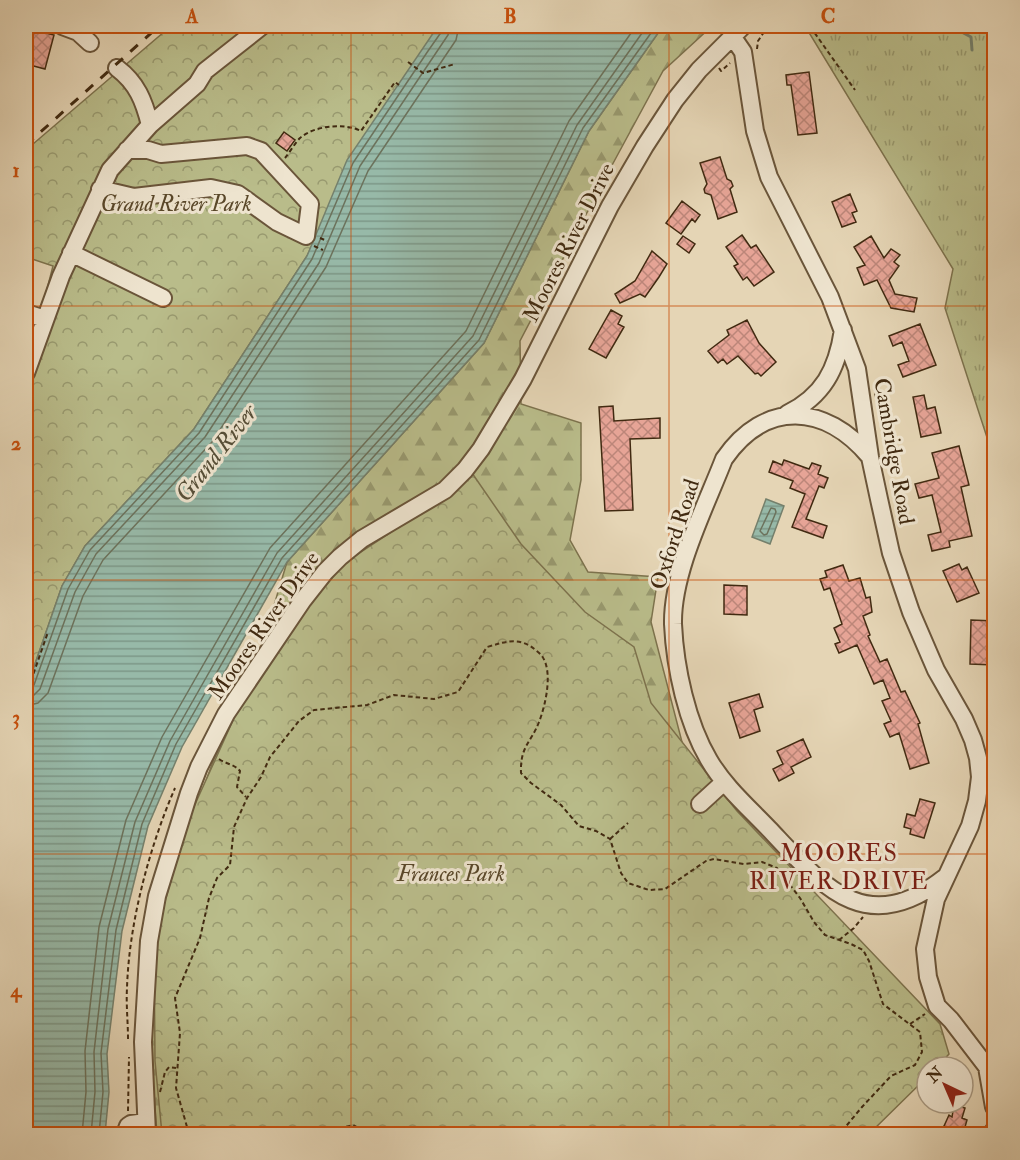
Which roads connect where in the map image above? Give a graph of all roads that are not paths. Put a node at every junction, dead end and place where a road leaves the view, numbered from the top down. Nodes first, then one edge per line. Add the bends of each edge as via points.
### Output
1 (62, 26) edge
2 (262, 26) edge
3 (737, 31) edge
4 (90, 43) dead end
5 (117, 68) dead end
6 (150, 125) junction
7 (127, 150) junction
8 (100, 189) junction
9 (71, 253) junction
10 (163, 298) dead end
11 (26, 313) edge
12 (45, 319) junction
13 (843, 330) junction
14 (26, 373) edge
15 (780, 417) junction
16 (870, 457) junction
17 (724, 782) junction
18 (700, 804) dead end
19 (947, 876) junction
20 (994, 1107) edge
21 (146, 1128) edge
22 (125, 1134) edge

1 - 4 street via 78,32
2 - 6 street via 211,67
3 - 13 street, Cambridge Road via 755,131 769,177 816,266
3 - 21 street, Moores River Drive via 699,70 645,146 610,206 523,379 481,449 445,490 362,539 325,572 226,714 189,793 157,896 149,940 143,1042
5 - 6 street via 137,87
6 - 7 street
7 - 8 street
7 - 8 street via 161,154 247,146 261,151 310,204 308,237 277,222 238,194 211,188 134,197
8 - 9 street
9 - 10 street
9 - 12 street
11 - 12 street
12 - 14 street
13 - 15 street, Oxford Road via 840,350 823,385 805,404
13 - 16 street, Cambridge Road via 857,369
15 - 16 street, Oxford Road via 795,414 828,423 857,441
15 - 17 street, Oxford Road via 746,434 724,459 679,577 673,623 678,670 709,760
16 - 19 street, Cambridge Road via 891,553 910,612 964,719 978,759 977,801
17 - 18 street
17 - 19 street, Oxford Road via 810,873 843,897 872,905 891,904 929,890
19 - 20 street, Cambridge Road via 936,899 925,950 928,977 938,1006 987,1067
21 - 22 street via 131,1124

